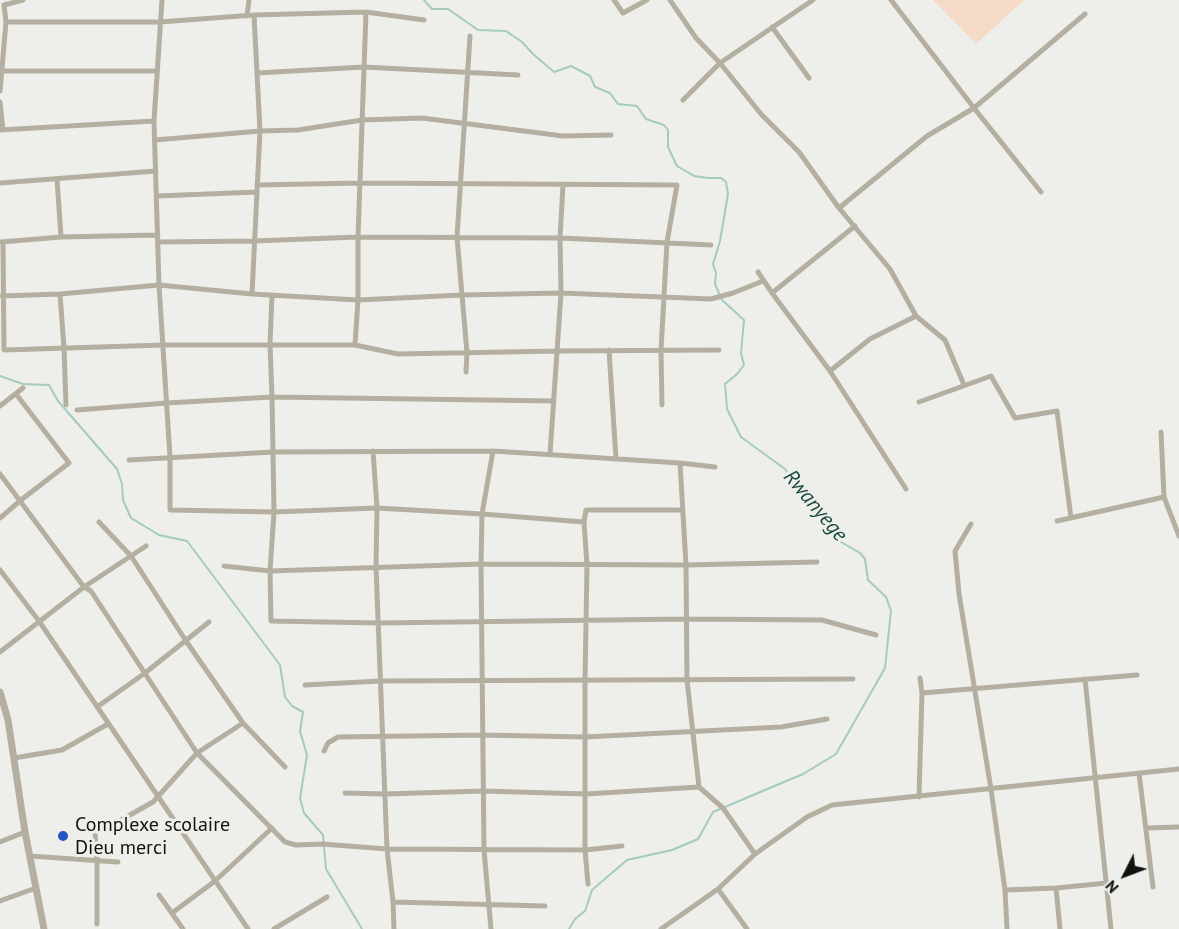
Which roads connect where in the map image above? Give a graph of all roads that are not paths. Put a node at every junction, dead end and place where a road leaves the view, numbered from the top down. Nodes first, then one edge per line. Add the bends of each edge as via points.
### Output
1 (23, 0) edge
2 (162, 0) edge
3 (249, 0) edge
4 (614, 0) edge
5 (647, 0) edge
6 (670, 0) edge
7 (813, 0) edge
8 (891, 0) edge
9 (2, 5) edge
10 (366, 12) junction
11 (1085, 14) dead end
12 (251, 16) junction
13 (424, 20) dead end
14 (6, 22) junction
15 (160, 22) junction
16 (772, 27) junction
17 (470, 36) dead end
18 (720, 63) junction
19 (364, 67) junction
20 (2, 71) junction
21 (157, 71) junction
22 (467, 72) junction
23 (257, 73) junction
24 (518, 75) dead end
25 (809, 78) dead end
26 (0, 91) edge
27 (683, 100) dead end
28 (0, 102) edge
29 (974, 108) junction
30 (362, 120) junction
31 (153, 121) junction
32 (465, 123) junction
33 (2, 130) edge
34 (260, 131) junction
35 (611, 135) dead end
36 (155, 140) junction
37 (156, 171) junction
38 (57, 179) junction
39 (0, 183) edge
40 (359, 183) junction
41 (460, 184) junction
42 (257, 185) junction
43 (562, 185) junction
44 (257, 192) junction
45 (1041, 192) dead end
46 (157, 196) junction
47 (839, 208) junction
48 (855, 226) junction
49 (158, 235) junction
50 (61, 237) junction
51 (358, 237) junction
52 (457, 237) junction
53 (560, 238) junction
54 (254, 241) junction
55 (2, 242) edge
56 (158, 242) junction
57 (667, 242) junction
58 (711, 245) dead end
59 (758, 272) dead end
60 (764, 281) junction
61 (159, 285) junction
62 (561, 293) junction
63 (772, 293) junction
64 (60, 294) junction
65 (252, 294) junction
66 (462, 295) junction
67 (2, 296) edge
68 (272, 296) junction
69 (664, 297) junction
70 (358, 300) junction
71 (916, 316) junction
72 (163, 345) junction
73 (270, 345) junction
74 (355, 345) junction
75 (64, 348) junction
76 (609, 350) junction
77 (661, 350) junction
78 (719, 350) dead end
79 (558, 351) junction
80 (467, 353) junction
81 (830, 371) junction
82 (466, 372) dead end
83 (964, 385) junction
84 (23, 388) dead end
85 (16, 394) junction
86 (272, 397) junction
87 (554, 401) junction
88 (168, 402) junction
89 (919, 402) dead end
90 (66, 405) dead end
91 (662, 405) dead end
92 (0, 406) edge
93 (77, 410) dead end
94 (1161, 432) dead end
95 (374, 451) junction
96 (273, 452) junction
97 (493, 452) junction
98 (550, 454) junction
99 (170, 457) junction
100 (616, 459) junction
101 (129, 460) dead end
102 (680, 463) junction
103 (715, 468) dead end
104 (0, 474) edge
105 (906, 489) dead end
106 (1164, 497) junction
107 (21, 500) junction
108 (377, 508) junction
109 (682, 510) junction
110 (274, 512) junction
111 (482, 514) junction
112 (0, 518) edge
113 (1071, 518) junction
114 (1057, 521) dead end
115 (99, 522) dead end
116 (584, 522) junction
117 (971, 524) dead end
118 (1179, 536) edge
119 (146, 546) dead end
120 (131, 556) junction
121 (817, 562) dead end
122 (481, 564) junction
123 (587, 565) junction
124 (686, 565) junction
125 (225, 566) dead end
126 (376, 567) junction
127 (0, 570) edge
128 (270, 571) junction
129 (84, 587) junction
130 (686, 620) junction
131 (39, 621) junction
132 (586, 621) junction
133 (209, 622) dead end
134 (482, 623) junction
135 (379, 624) junction
136 (876, 634) dead end
137 (186, 641) junction
138 (0, 652) edge
139 (145, 673) junction
140 (1137, 675) dead end
141 (920, 678) dead end
142 (853, 679) dead end
143 (1085, 679) junction
144 (585, 680) junction
145 (687, 680) junction
146 (380, 681) junction
147 (482, 681) junction
148 (305, 685) dead end
149 (975, 688) junction
150 (0, 692) edge
151 (922, 693) junction
152 (97, 707) junction
153 (826, 719) dead end
154 (8, 720) junction
155 (108, 723) junction
156 (243, 723) junction
157 (0, 724) edge
158 (693, 732) junction
159 (482, 735) junction
160 (585, 737) junction
161 (383, 738) junction
162 (324, 751) dead end
163 (197, 753) junction
164 (14, 758) junction
165 (285, 767) dead end
166 (1179, 769) edge
167 (1139, 773) junction
168 (1095, 778) junction
169 (699, 787) junction
170 (991, 789) junction
171 (483, 791) junction
172 (345, 793) dead end
173 (385, 794) junction
174 (585, 794) junction
175 (158, 796) junction
176 (919, 796) junction
177 (272, 828) junction
178 (1146, 828) junction
179 (1179, 828) edge
180 (25, 832) junction
181 (0, 842) edge
182 (622, 846) dead end
183 (387, 849) junction
184 (484, 850) junction
185 (585, 850) junction
186 (755, 854) junction
187 (30, 856) junction
188 (97, 860) junction
189 (118, 862) dead end
190 (215, 881) junction
191 (1107, 883) junction
192 (588, 884) dead end
193 (1153, 887) dead end
194 (36, 888) junction
195 (1056, 888) junction
196 (718, 889) junction
197 (1005, 890) junction
198 (159, 895) dead end
199 (327, 897) dead end
200 (0, 901) edge
201 (393, 902) junction
202 (489, 904) junction
203 (545, 906) dead end
204 (172, 913) junction
205 (97, 924) dead end
206 (44, 929) edge
207 (183, 929) edge
208 (248, 929) edge
209 (274, 929) edge
210 (394, 929) edge
211 (490, 929) edge
212 (661, 929) edge
213 (747, 929) edge
214 (1007, 929) edge
215 (1060, 929) edge
216 (1111, 929) edge

1 - 9 street
2 - 15 street
3 - 12 street
4 - 5 street via 623,13
6 - 18 street via 696,38
7 - 16 street
8 - 29 street
9 - 14 street
10 - 12 street
10 - 13 street
10 - 19 street
11 - 29 street
12 - 15 street
12 - 23 street
14 - 15 street
14 - 20 street
15 - 21 street
16 - 18 street
16 - 25 street
17 - 22 street
18 - 27 street
18 - 47 street via 761,114 799,152
19 - 22 street
19 - 23 street
19 - 30 street
20 - 21 street
20 - 26 street
21 - 31 street
22 - 24 street
22 - 32 street
23 - 34 street
28 - 33 street
29 - 45 street
29 - 47 street via 927,136
30 - 32 street via 422,118
30 - 34 street via 298,130
30 - 40 street
31 - 33 street
31 - 36 street
32 - 35 street via 563,136
32 - 41 street
34 - 36 street
34 - 42 street
36 - 37 street
37 - 38 street
37 - 46 street
38 - 39 street
38 - 50 street
40 - 41 street
40 - 42 street
40 - 51 street
41 - 43 street
41 - 52 street
42 - 44 street
43 - 53 street
43 - 57 street via 676,185
44 - 46 street
44 - 54 street
46 - 49 street
47 - 48 street
48 - 63 street
48 - 71 street via 890,269
49 - 50 street
49 - 56 street
50 - 55 street
51 - 52 street
51 - 54 street
51 - 70 street
52 - 53 street
52 - 66 street
53 - 57 street
53 - 62 street
54 - 56 street
54 - 65 street
55 - 67 street
56 - 61 street
57 - 58 street
57 - 69 street
59 - 60 street
60 - 63 street
60 - 69 street via 711,299
61 - 64 street
61 - 65 street
61 - 72 street
62 - 66 street
62 - 69 street
62 - 79 street
63 - 81 street
64 - 67 street
64 - 75 street
65 - 68 street
66 - 70 street
66 - 80 street
67 - 75 street via 4,350
68 - 70 street
68 - 73 street
69 - 77 street
70 - 74 street
71 - 81 street via 870,339
71 - 83 street via 945,340
72 - 73 street
72 - 75 street
72 - 88 street
73 - 74 street
73 - 86 street
74 - 80 street via 398,354
75 - 90 street
76 - 77 street
76 - 79 street
76 - 100 street
77 - 78 street
77 - 91 street
79 - 80 street
79 - 87 street
80 - 82 street
81 - 105 street
83 - 89 street
83 - 113 street via 991,376 1015,418 1057,411
84 - 85 street
85 - 92 street
85 - 107 street via 69,463
86 - 87 street
86 - 88 street
86 - 96 street
87 - 98 street
88 - 93 street
88 - 99 street
94 - 106 street
95 - 96 street
95 - 97 street
95 - 108 street
96 - 99 street
96 - 110 street
97 - 98 street
97 - 111 street
98 - 100 street
99 - 101 street
99 - 110 street via 170,510
100 - 102 street
102 - 103 street
102 - 109 street
104 - 107 street
106 - 113 street
106 - 118 street
107 - 112 street
107 - 129 street
108 - 110 street
108 - 111 street
108 - 126 street
109 - 116 street via 586,510
109 - 124 street
110 - 128 street
111 - 116 street
111 - 122 street
113 - 114 street
115 - 120 street
116 - 123 street
117 - 149 street via 955,551
119 - 120 street
120 - 129 street
120 - 137 street
121 - 124 street
122 - 123 street
122 - 126 street
122 - 134 street
123 - 124 street
123 - 132 street
124 - 130 street
125 - 128 street
126 - 128 street
126 - 135 street
127 - 131 street
128 - 135 street via 271,621
129 - 131 street
129 - 139 street via 91,591
130 - 132 street
130 - 136 street via 822,620
130 - 145 street
131 - 138 street
131 - 152 street
132 - 134 street
132 - 144 street
133 - 137 street
134 - 135 street
134 - 147 street
135 - 146 street
137 - 139 street
137 - 156 street
139 - 152 street
139 - 163 street
140 - 143 street
141 - 151 street
142 - 145 street
143 - 149 street
143 - 168 street
144 - 145 street
144 - 147 street
144 - 160 street
145 - 158 street
146 - 147 street
146 - 148 street
146 - 161 street
147 - 159 street
149 - 151 street
149 - 170 street
150 - 154 street
151 - 176 street
152 - 155 street
153 - 158 street via 781,727
154 - 157 street
154 - 164 street
155 - 164 street via 62,750
155 - 175 street
156 - 163 street
156 - 165 street
158 - 160 street
158 - 169 street
159 - 160 street
159 - 161 street
159 - 171 street
160 - 174 street
161 - 162 street via 338,737
161 - 173 street
163 - 175 street
163 - 177 street
164 - 180 street
166 - 167 street
167 - 168 street
167 - 178 street
168 - 170 street
168 - 191 street
169 - 174 street
169 - 186 street via 723,808
170 - 176 street
170 - 197 street
171 - 173 street
171 - 174 street
171 - 184 street
172 - 173 street
173 - 183 street
174 - 185 street
175 - 188 street via 121,820 100,827 95,833
175 - 190 street
176 - 186 street via 832,806 807,817
177 - 183 street via 285,842 296,845
177 - 190 street
178 - 179 street
178 - 193 street
180 - 181 street
180 - 187 street
182 - 185 street
183 - 184 street
183 - 201 street
184 - 185 street
184 - 202 street
185 - 192 street
186 - 196 street
187 - 188 street
187 - 194 street
188 - 189 street
188 - 205 street
190 - 204 street
190 - 208 street
191 - 195 street
191 - 216 street
194 - 200 street
194 - 206 street
195 - 197 street
195 - 215 street
196 - 212 street
196 - 213 street
197 - 214 street
198 - 204 street
199 - 209 street
201 - 202 street
201 - 210 street
202 - 203 street
202 - 211 street
204 - 207 street

